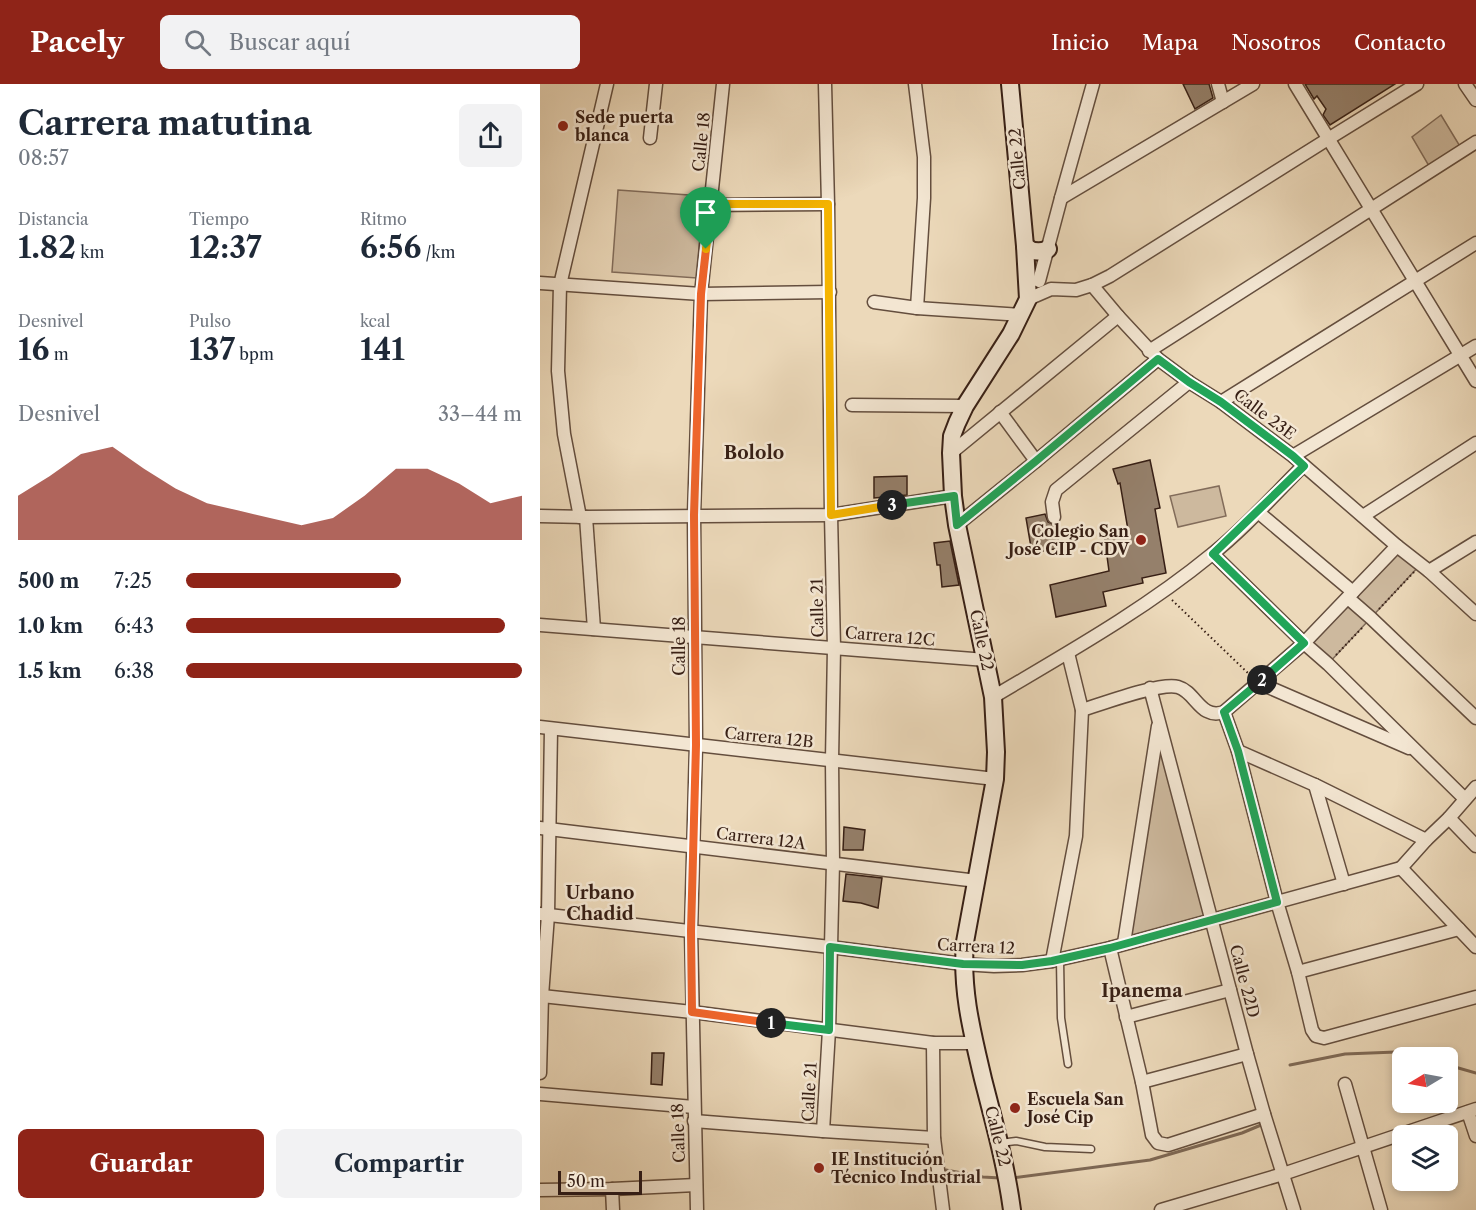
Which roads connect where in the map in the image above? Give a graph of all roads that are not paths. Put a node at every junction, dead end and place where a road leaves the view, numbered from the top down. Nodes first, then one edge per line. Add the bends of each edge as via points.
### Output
1 (607, 84) edge
2 (656, 84) edge
3 (723, 84) edge
4 (825, 84) edge
5 (915, 84) edge
6 (1010, 84) edge
7 (1093, 84) edge
8 (1218, 84) edge
9 (1253, 84) edge
10 (1295, 84) edge
11 (1417, 84) edge
12 (1465, 84) edge
13 (1476, 100) edge
14 (1223, 102) junction
15 (650, 138) dead end
16 (1328, 139) junction
17 (1476, 142) edge
18 (1061, 198) junction
19 (712, 204) junction
20 (828, 204) junction
21 (1371, 209) junction
22 (1476, 243) edge
23 (1025, 246) junction
24 (1048, 249) junction
25 (1033, 277) junction
26 (1416, 280) junction
27 (540, 283) edge
28 (560, 285) junction
29 (1092, 285) junction
30 (1051, 289) junction
31 (830, 292) junction
32 (701, 294) junction
33 (1028, 299) junction
34 (874, 302) dead end
35 (917, 308) junction
36 (1021, 315) junction
37 (1118, 316) junction
38 (1476, 346) edge
39 (1154, 355) junction
40 (1460, 356) junction
41 (1476, 381) edge
42 (1189, 382) junction
43 (1221, 402) junction
44 (852, 405) dead end
45 (965, 406) junction
46 (1000, 412) junction
47 (1476, 444) edge
48 (951, 453) junction
49 (1293, 456) junction
50 (1036, 461) junction
51 (1304, 466) junction
52 (954, 496) junction
53 (1258, 512) junction
54 (694, 515) junction
55 (831, 515) junction
56 (540, 516) edge
57 (1363, 516) junction
58 (583, 517) junction
59 (1054, 517) dead end
60 (957, 525) junction
61 (1476, 542) edge
62 (1397, 546) junction
63 (1213, 554) junction
64 (1429, 571) junction
65 (1351, 595) junction
66 (1476, 614) edge
67 (540, 625) edge
68 (594, 629) junction
69 (696, 638) junction
70 (1304, 643) junction
71 (834, 648) junction
72 (1068, 653) junction
73 (986, 660) junction
74 (1259, 683) junction
75 (1150, 688) junction
76 (993, 697) junction
77 (1082, 710) junction
78 (1224, 712) junction
79 (1476, 718) edge
80 (1158, 722) junction
81 (546, 728) edge
82 (696, 745) junction
83 (1238, 751) junction
84 (1416, 751) junction
85 (831, 760) junction
86 (995, 779) junction
87 (1315, 785) junction
88 (1476, 787) edge
89 (1465, 799) junction
90 (1449, 818) junction
91 (545, 828) edge
92 (1426, 840) junction
93 (694, 846) junction
94 (1476, 846) edge
95 (833, 863) junction
96 (1401, 868) junction
97 (978, 881) junction
98 (1344, 884) junction
99 (1277, 902) junction
100 (544, 914) edge
101 (1211, 920) junction
102 (1459, 929) junction
103 (691, 931) junction
104 (1124, 943) junction
105 (830, 947) junction
106 (1476, 947) edge
107 (1110, 948) junction
108 (1056, 960) junction
109 (963, 964) junction
110 (1298, 972) junction
111 (1230, 990) junction
112 (542, 996) junction
113 (1476, 997) edge
114 (692, 1012) junction
115 (1126, 1017) junction
116 (829, 1030) junction
117 (933, 1043) junction
118 (974, 1043) junction
119 (1247, 1054) junction
120 (1068, 1064) dead end
121 (540, 1073) edge
122 (1142, 1082) junction
123 (1345, 1084) dead end
124 (540, 1094) edge
125 (694, 1107) junction
126 (1472, 1110) edge
127 (1264, 1114) junction
128 (694, 1121) junction
129 (823, 1131) junction
130 (1476, 1136) edge
131 (934, 1138) junction
132 (1000, 1143) junction
133 (1363, 1147) junction
134 (1091, 1149) dead end
135 (1283, 1174) junction
136 (696, 1185) junction
137 (612, 1189) junction
138 (540, 1190) edge
139 (1180, 1208) edge
140 (613, 1210) edge
141 (697, 1210) edge
142 (943, 1210) edge
143 (1012, 1210) edge
144 (1161, 1210) edge
145 (1294, 1210) edge
146 (1382, 1210) edge

1 - 28 street
2 - 15 street
3 - 19 street, Calle 18
4 - 20 street, Calle 21
5 - 35 street via 924,167
6 - 23 street, Calle 22
7 - 18 street
8 - 14 street
9 - 14 street
10 - 16 street
11 - 16 street
12 - 13 street
14 - 18 street
16 - 21 street
16 - 29 street
17 - 21 street
18 - 24 street
19 - 20 street
19 - 32 street, Calle 18
20 - 31 street, Calle 21
21 - 26 street
21 - 39 street
22 - 26 street
23 - 24 street via 1042,252
23 - 25 street, Calle 22
24 - 25 street
25 - 30 street
25 - 33 street, Calle 22
26 - 40 street
26 - 43 street
27 - 28 street
28 - 32 street
28 - 58 street via 558,371 564,434
29 - 30 street via 1076,290
29 - 37 street, Calle 23E
30 - 33 street
31 - 32 street
31 - 55 street, Calle 21
32 - 54 street, Calle 18
33 - 36 street, Calle 22
34 - 35 street
35 - 36 street
36 - 45 street, Calle 22
37 - 39 street, Calle 23E
37 - 46 street
38 - 40 street
39 - 42 street, Calle 23E
39 - 50 street
40 - 41 street
40 - 49 street
42 - 43 street, Calle 23E
42 - 59 street via 1056,490 1052,502
43 - 49 street, Calle 23E
44 - 45 street
45 - 48 street, Calle 22 via 952,436
46 - 48 street
46 - 50 street
47 - 57 street
48 - 52 street, Calle 22
49 - 51 street, Calle 23E
50 - 60 street
51 - 53 street
51 - 57 street, Calle 23E
52 - 55 street
52 - 60 street, Calle 22
53 - 63 street
53 - 65 street
54 - 55 street
54 - 58 street
54 - 69 street, Calle 18
55 - 71 street, Calle 21
56 - 58 street
57 - 62 street, Calle 23E
58 - 68 street
60 - 73 street, Calle 22
61 - 64 street
62 - 64 street, Calle 23E
62 - 65 street
63 - 70 street
63 - 72 street via 1164,592
64 - 66 street, Calle 23E
65 - 70 street
65 - 79 street
67 - 68 street, Carrera 12C
68 - 69 street, Carrera 12C
69 - 71 street, Carrera 12C
69 - 82 street, Calle 18
70 - 74 street
70 - 84 street
71 - 73 street, Carrera 12C
71 - 85 street, Calle 21
72 - 76 street
72 - 77 street
73 - 76 street, Calle 22
74 - 78 street
74 - 84 street
75 - 77 street
75 - 78 street via 1177,686 1206,711
75 - 80 street, Calle 22D
76 - 86 street, Calle 22
77 - 108 street via 1076,836
78 - 83 street
80 - 101 street, Calle 22D
80 - 104 street
81 - 82 street, Carrera 12B
81 - 91 street
82 - 85 street, Carrera 12B
82 - 93 street, Calle 18
83 - 87 street
83 - 99 street
84 - 89 street
85 - 86 street, Carrera 12B
85 - 95 street, Calle 21
86 - 97 street, Calle 22
87 - 92 street
87 - 98 street
88 - 89 street
89 - 90 street
90 - 92 street
90 - 94 street
91 - 93 street, Carrera 12A
91 - 100 street
92 - 96 street
93 - 95 street, Carrera 12A
93 - 103 street, Calle 18
95 - 97 street, Carrera 12A
95 - 105 street, Calle 21
96 - 98 street, Carrera 12
96 - 102 street
97 - 109 street, Calle 22
98 - 99 street, Carrera 12
99 - 101 street, Carrera 12
99 - 110 street
100 - 103 street, Carrera 12
100 - 112 street
101 - 104 street, Carrera 12
101 - 111 street, Calle 22D
102 - 106 street
102 - 110 street
103 - 105 street, Carrera 12
103 - 114 street, Calle 18
104 - 107 street, Carrera 12
105 - 109 street, Carrera 12
105 - 116 street, Calle 21
107 - 108 street, Carrera 12
107 - 115 street
108 - 109 street, Carrera 12 via 1022,965
108 - 120 lane
109 - 118 street, Calle 22
110 - 113 street via 1312,1030 1324,1038
111 - 115 street
111 - 119 street, Calle 22D
112 - 114 street
112 - 121 street
114 - 116 street
114 - 125 street, Calle 18
115 - 122 street
116 - 117 street
116 - 129 street, Calle 21
117 - 118 street
117 - 131 street
118 - 132 street, Calle 22
119 - 122 street
119 - 127 street, Calle 22D
122 - 127 street via 1152,1134 1158,1143 1168,1145
123 - 133 street
124 - 125 street
125 - 128 street, Calle 18
126 - 130 street
126 - 133 street
127 - 135 street, Calle 22D
128 - 129 street
128 - 136 street, Calle 18
129 - 131 street
131 - 142 street
132 - 134 lane via 1016,1141
132 - 143 street, Calle 22
133 - 135 street
133 - 146 street
135 - 139 street
135 - 145 street, Calle 22D
136 - 137 street
136 - 141 street, Calle 18
137 - 138 street
137 - 140 street
139 - 144 street

